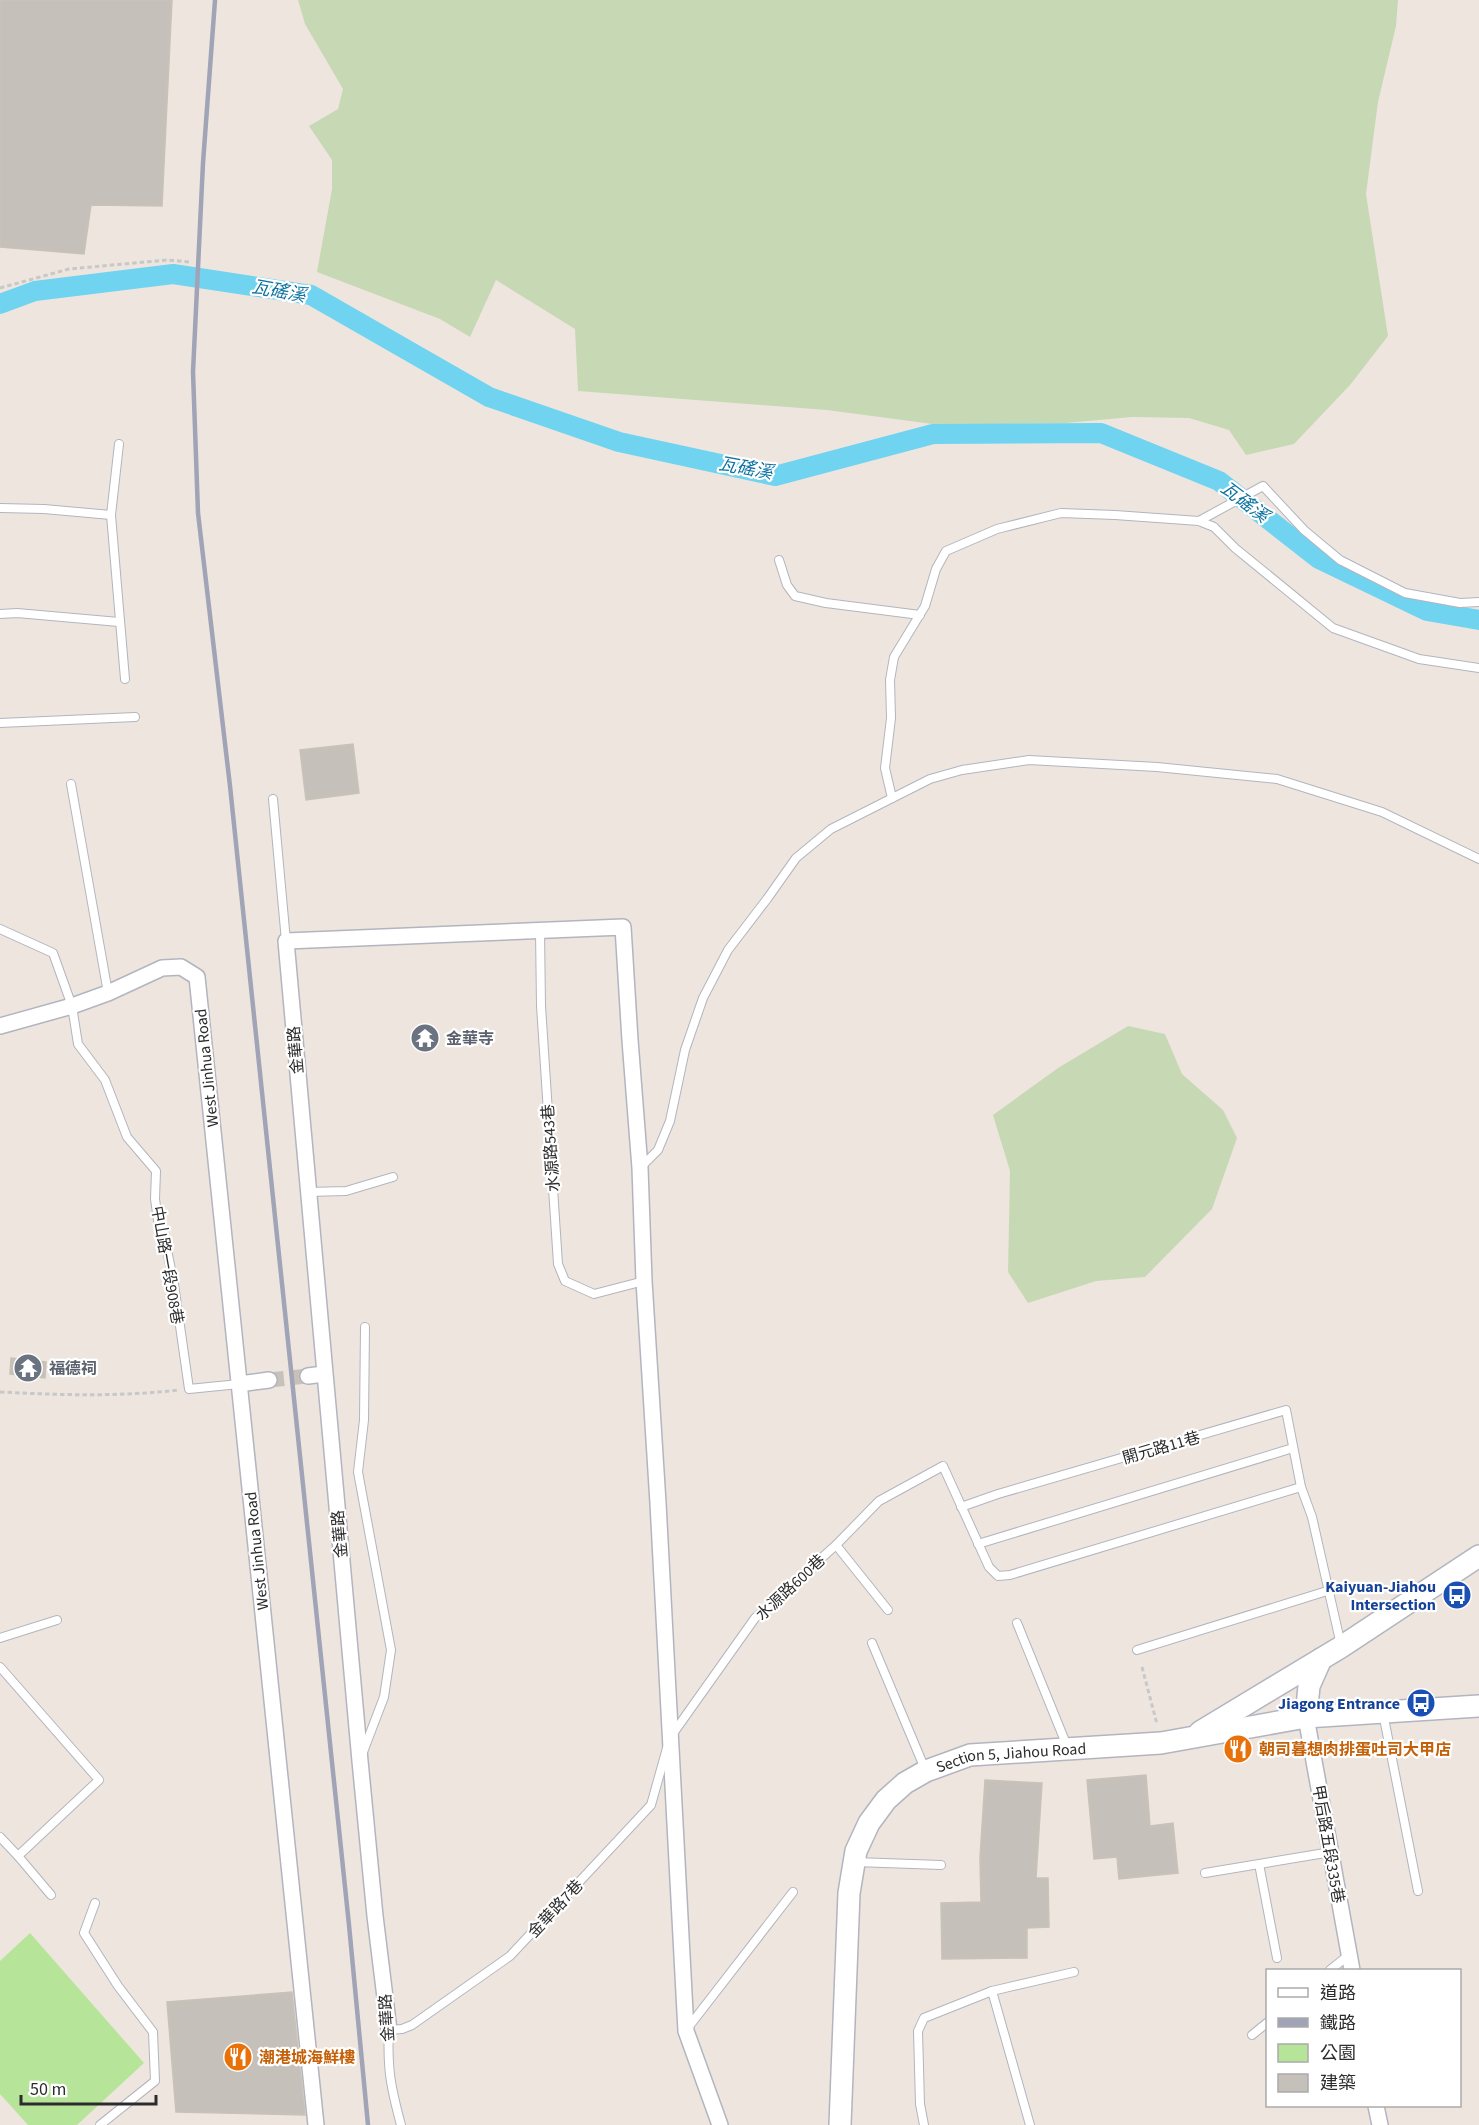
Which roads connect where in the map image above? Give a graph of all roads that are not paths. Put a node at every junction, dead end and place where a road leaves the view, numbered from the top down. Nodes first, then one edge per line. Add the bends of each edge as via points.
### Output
1 (119, 444) dead end
2 (0, 508) edge
3 (111, 515) junction
4 (1199, 520) junction
5 (779, 560) dead end
6 (1479, 602) edge
7 (0, 614) edge
8 (920, 615) junction
9 (119, 622) junction
10 (1479, 668) edge
11 (125, 679) dead end
12 (135, 717) dead end
13 (0, 723) edge
14 (70, 784) dead end
15 (273, 798) dead end
16 (892, 798) junction
17 (1479, 859) edge
18 (0, 929) edge
19 (540, 931) junction
20 (286, 941) junction
21 (108, 993) junction
22 (72, 1006) junction
23 (0, 1026) edge
24 (640, 1168) junction
25 (393, 1177) dead end
26 (308, 1192) junction
27 (644, 1281) junction
28 (366, 1327) dead end
29 (324, 1374) junction
30 (309, 1376) tunnel mouth
31 (269, 1380) tunnel mouth
32 (239, 1384) junction
33 (1293, 1448) junction
34 (1301, 1487) junction
35 (961, 1507) junction
36 (978, 1544) junction
37 (836, 1545) junction
38 (1479, 1556) edge
39 (1327, 1591) junction
40 (888, 1610) dead end
41 (57, 1620) dead end
42 (1017, 1623) dead end
43 (0, 1638) edge
44 (872, 1643) dead end
45 (1341, 1647) junction
46 (1137, 1650) dead end
47 (1321, 1659) junction
48 (0, 1667) edge
49 (1479, 1706) edge
50 (1383, 1712) junction
51 (1306, 1717) junction
52 (669, 1739) junction
53 (1189, 1739) junction
54 (1068, 1749) junction
55 (360, 1761) junction
56 (926, 1771) junction
57 (0, 1837) edge
58 (1331, 1852) junction
59 (18, 1856) junction
60 (854, 1862) junction
61 (1259, 1864) junction
62 (941, 1865) dead end
63 (1204, 1873) dead end
64 (1418, 1891) dead end
65 (793, 1892) dead end
66 (51, 1895) dead end
67 (95, 1903) dead end
68 (1349, 1955) junction
69 (1277, 1958) dead end
70 (1332, 1969) edge
71 (1352, 1969) edge
72 (1074, 1972) dead end
73 (993, 1991) junction
74 (1266, 2024) edge
75 (389, 2030) junction
76 (686, 2031) junction
77 (1252, 2035) dead end
78 (1376, 2107) edge
79 (100, 2125) edge
80 (316, 2125) edge
81 (401, 2125) edge
82 (720, 2125) edge
83 (840, 2125) edge
84 (924, 2125) edge
85 (1030, 2125) edge
86 (1380, 2125) edge

1 - 3 lane
2 - 3 lane
3 - 9 lane
4 - 6 lane via 1263,486 1304,530 1340,560 1405,593 1460,603
4 - 8 lane via 1061,513 997,529 946,551
4 - 10 lane via 1214,527 1333,628 1419,659
5 - 8 lane via 795,596
7 - 9 lane
8 - 16 lane via 894,657 890,680 891,718 885,768
9 - 11 lane
12 - 13 lane
14 - 21 lane
15 - 20 lane
16 - 17 lane via 930,779 962,770 1029,760 1277,779 1382,812
16 - 24 lane via 831,829 796,858 728,950 703,998 670,1121 658,1150
18 - 22 lane, 中山路一段908巷 via 53,953
19 - 20 street
19 - 24 street via 623,927
19 - 27 lane, 水源路543巷 via 541,1006 558,1264 565,1281 594,1294
20 - 26 street, 金華路
21 - 22 street
21 - 32 street, West Jinhua Road via 162,968 181,967 197,978
22 - 23 street
22 - 32 lane, 中山路一段908巷 via 78,1044 105,1080 127,1137 156,1171 159,1227 174,1284 189,1389
24 - 27 street
25 - 26 lane via 346,1191
26 - 29 street, 金華路
27 - 52 street
28 - 55 lane via 364,1420 358,1472 391,1650 384,1697
29 - 30 street
29 - 55 street, 金華路
31 - 32 street
32 - 80 street, West Jinhua Road
33 - 34 lane, 開元路11巷
33 - 35 lane, 開元路11巷 via 1286,1410
33 - 36 lane
34 - 36 lane via 1010,1575 998,1576
34 - 39 lane, 開元路11巷 via 1312,1517
35 - 36 lane
35 - 37 lane, 水源路600巷 via 942,1466 879,1501
37 - 40 lane
37 - 52 lane, 水源路600巷 via 755,1618
38 - 45 main road
39 - 45 lane, 開元路11巷
39 - 46 lane
41 - 43 lane
42 - 54 lane
44 - 56 lane
45 - 47 main road
47 - 51 main road via 1309,1686
47 - 53 main road
48 - 59 lane via 99,1780
49 - 50 main road, Section 5, Jiahou Road
50 - 51 main road, Section 5, Jiahou Road
50 - 64 lane
51 - 53 main road, Section 5, Jiahou Road
51 - 58 street, 甲后路五段335巷
52 - 75 lane, 金華路7巷 via 651,1805 510,1956 412,2025
52 - 76 street
53 - 54 main road, Section 5, Jiahou Road
54 - 56 main road, Section 5, Jiahou Road via 970,1755
55 - 75 street, 金華路
56 - 60 main road, Section 5, Jiahou Road via 886,1800 869,1823
57 - 59 lane
58 - 61 lane
58 - 68 street, 甲后路五段335巷
59 - 66 lane
60 - 62 lane
60 - 83 main road, Section 5, Jiahou Road via 849,1893
61 - 63 lane
61 - 69 lane
65 - 76 lane
67 - 79 lane via 84,1933 153,2032 155,2080
68 - 70 lane
68 - 71 street, 甲后路五段335巷
72 - 73 lane
73 - 84 lane via 924,2018 918,2031
73 - 85 lane
74 - 77 lane
75 - 81 lane, 金華路 via 390,2087
76 - 82 street
78 - 86 street

